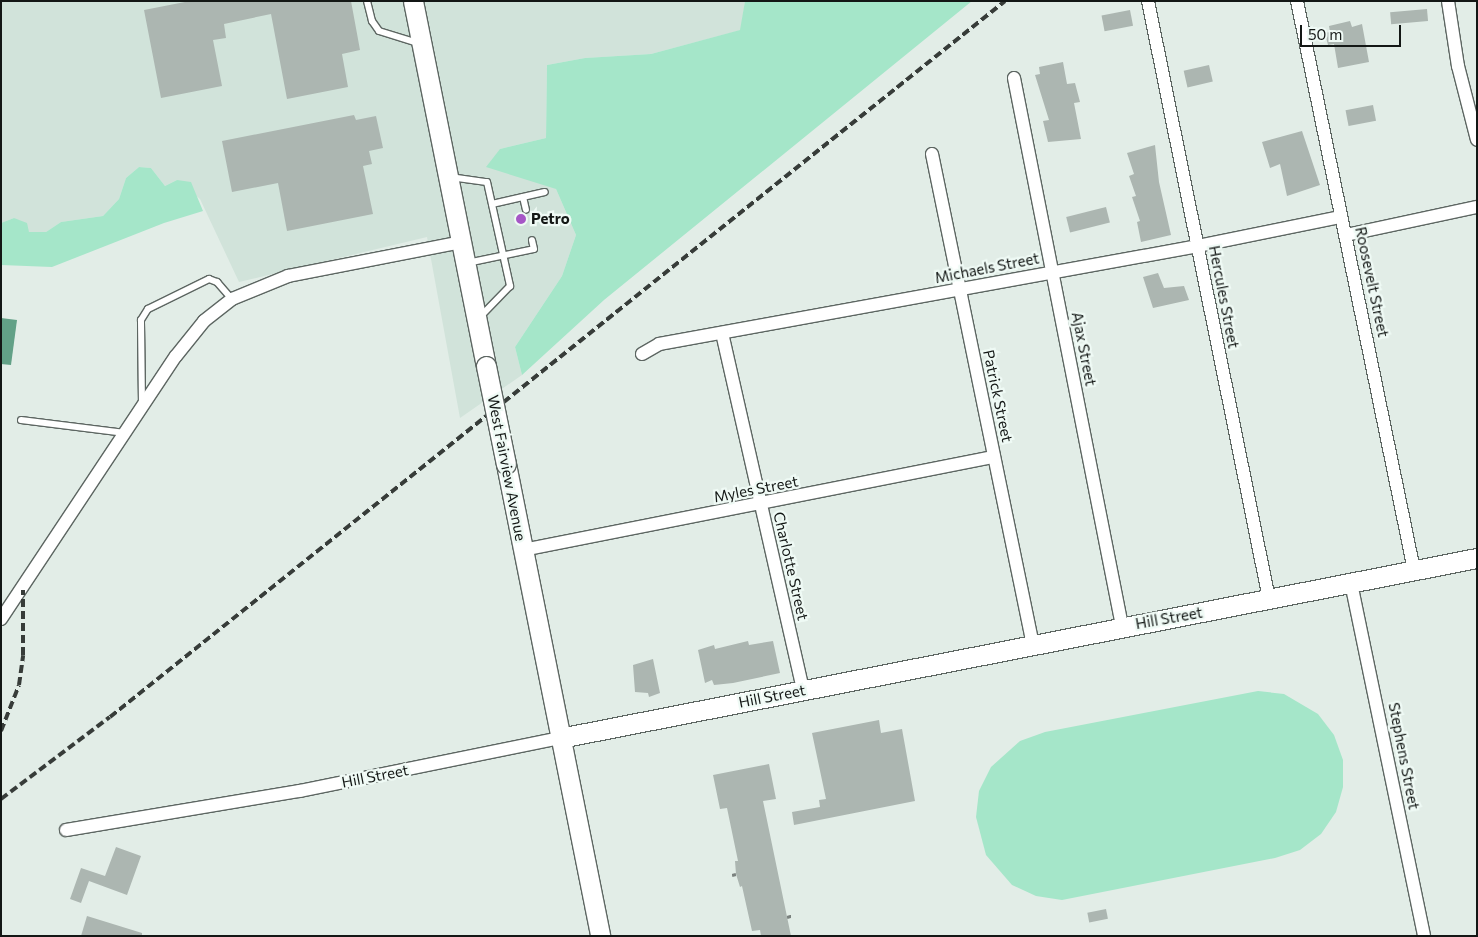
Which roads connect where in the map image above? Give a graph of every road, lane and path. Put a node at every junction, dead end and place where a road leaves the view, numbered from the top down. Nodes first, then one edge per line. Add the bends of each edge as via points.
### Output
1 (367, 1) edge
2 (413, 1) edge
3 (1148, 1) edge
4 (1297, 1) edge
5 (1448, 1) edge
6 (422, 44) junction
7 (1014, 78) dead end
8 (1477, 140) edge
9 (932, 154) dead end
10 (449, 177) junction
11 (544, 192) dead end
12 (523, 197) junction
13 (492, 204) junction
14 (1477, 207) edge
15 (526, 210) dead end
16 (1341, 216) junction
17 (1346, 235) junction
18 (532, 240) dead end
19 (462, 242) junction
20 (1198, 246) junction
21 (503, 255) junction
22 (466, 264) junction
23 (1052, 273) junction
24 (960, 290) junction
25 (232, 298) junction
26 (477, 320) junction
27 (722, 333) junction
28 (642, 354) dead end
29 (142, 407) junction
30 (21, 420) dead end
31 (125, 433) junction
32 (994, 456) junction
33 (761, 505) junction
34 (523, 550) junction
35 (1477, 558) edge
36 (1414, 570) junction
37 (1351, 583) junction
38 (1269, 599) junction
39 (1, 620) edge
40 (1122, 626) junction
41 (1032, 645) junction
42 (802, 690) junction
43 (560, 738) junction
44 (66, 830) dead end
45 (736, 874) dead end
46 (732, 875) dead end
47 (794, 915) dead end
48 (788, 917) dead end
49 (600, 936) edge
50 (1424, 936) edge

1 - 6 lane via 372,21 379,31
2 - 6 main road, West Fairview Avenue
3 - 20 street, Hercules Street
4 - 16 street, Roosevelt Street
5 - 8 street via 1458,66
6 - 10 main road, West Fairview Avenue
7 - 23 street, Ajax Street
9 - 24 street, Patrick Street
10 - 13 lane via 487,182
10 - 19 main road, West Fairview Avenue
11 - 12 lane
12 - 13 lane
12 - 15 lane
13 - 21 lane
14 - 17 street
16 - 17 street, Roosevelt Street
16 - 20 street, Michaels Street
17 - 36 street, Roosevelt Street
18 - 21 lane via 534,249
19 - 22 main road, West Fairview Avenue
19 - 25 street via 288,276
20 - 23 street, Michaels Street
20 - 38 street, Hercules Street
21 - 22 lane
21 - 26 lane via 510,286
22 - 26 main road, West Fairview Avenue
23 - 24 street, Michaels Street
23 - 40 street, Ajax Street
24 - 27 street, Michaels Street
24 - 32 street, Patrick Street
25 - 29 street via 204,321
25 - 29 lane via 217,282 209,280 148,309 140,320
26 - 34 main road, West Fairview Avenue, bridge
27 - 28 street, Michaels Street via 658,344
27 - 33 street, Charlotte Street
29 - 31 street
30 - 31 lane
31 - 39 street
32 - 33 street, Myles Street
32 - 41 street, Patrick Street
33 - 34 street, Myles Street
33 - 42 street, Charlotte Street
34 - 43 main road, West Fairview Avenue
35 - 36 main road, Hill Street
36 - 37 main road, Hill Street
37 - 38 main road, Hill Street
37 - 50 street, Stephens Street
38 - 40 main road, Hill Street
40 - 41 main road, Hill Street
41 - 42 main road, Hill Street
42 - 43 main road, Hill Street
43 - 44 street, Hill Street via 300,791
43 - 49 main road, West Fairview Avenue
45 - 46 path
47 - 48 path

